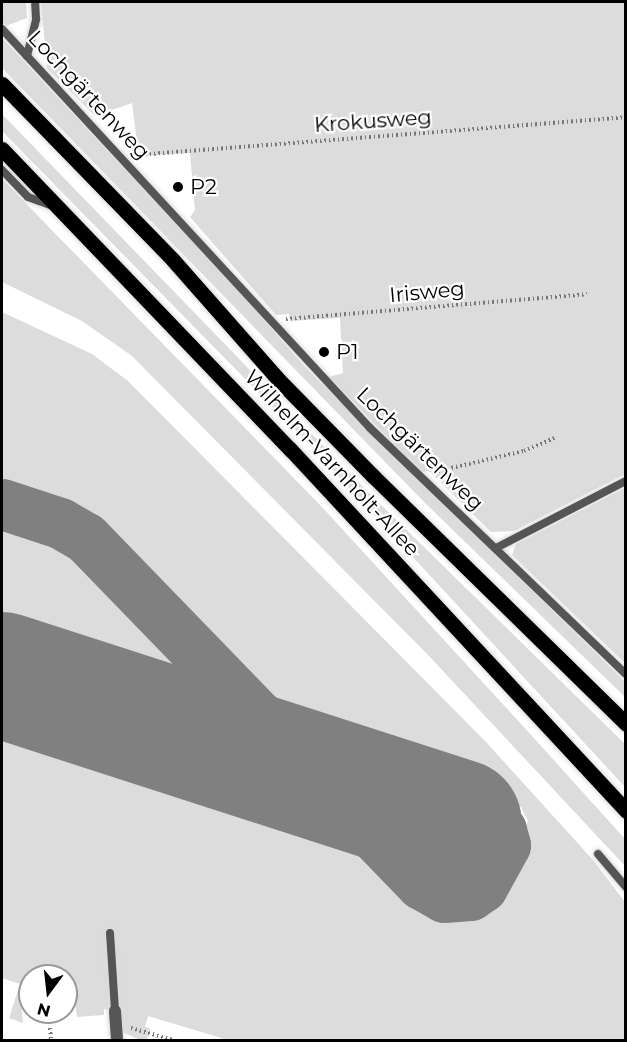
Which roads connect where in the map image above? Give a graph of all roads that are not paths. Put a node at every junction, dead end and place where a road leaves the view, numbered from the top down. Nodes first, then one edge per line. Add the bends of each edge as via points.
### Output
1 (35, 2) edge
2 (2, 29) edge
3 (27, 56) junction
4 (2, 84) edge
5 (2, 149) edge
6 (2, 170) edge
7 (58, 208) junction
8 (626, 481) edge
9 (496, 548) junction
10 (626, 674) edge
11 (626, 724) edge
12 (626, 811) edge
13 (598, 854) dead end
14 (626, 887) edge
15 (110, 933) dead end
16 (115, 1011) joint
17 (117, 1041) edge

1 - 3 lane via 36,19
2 - 3 lane, Lochgärtenweg
3 - 9 lane, Lochgärtenweg via 370,428
4 - 11 main road, Wilhelm-Varnholt-Allee via 173,260 277,378
5 - 7 main road, Wilhelm-Varnholt-Allee
6 - 7 lane via 28,197
7 - 12 main road, Wilhelm-Varnholt-Allee via 298,457
8 - 9 lane
9 - 10 lane, Lochgärtenweg
13 - 14 lane
15 - 16 lane
16 - 17 street

